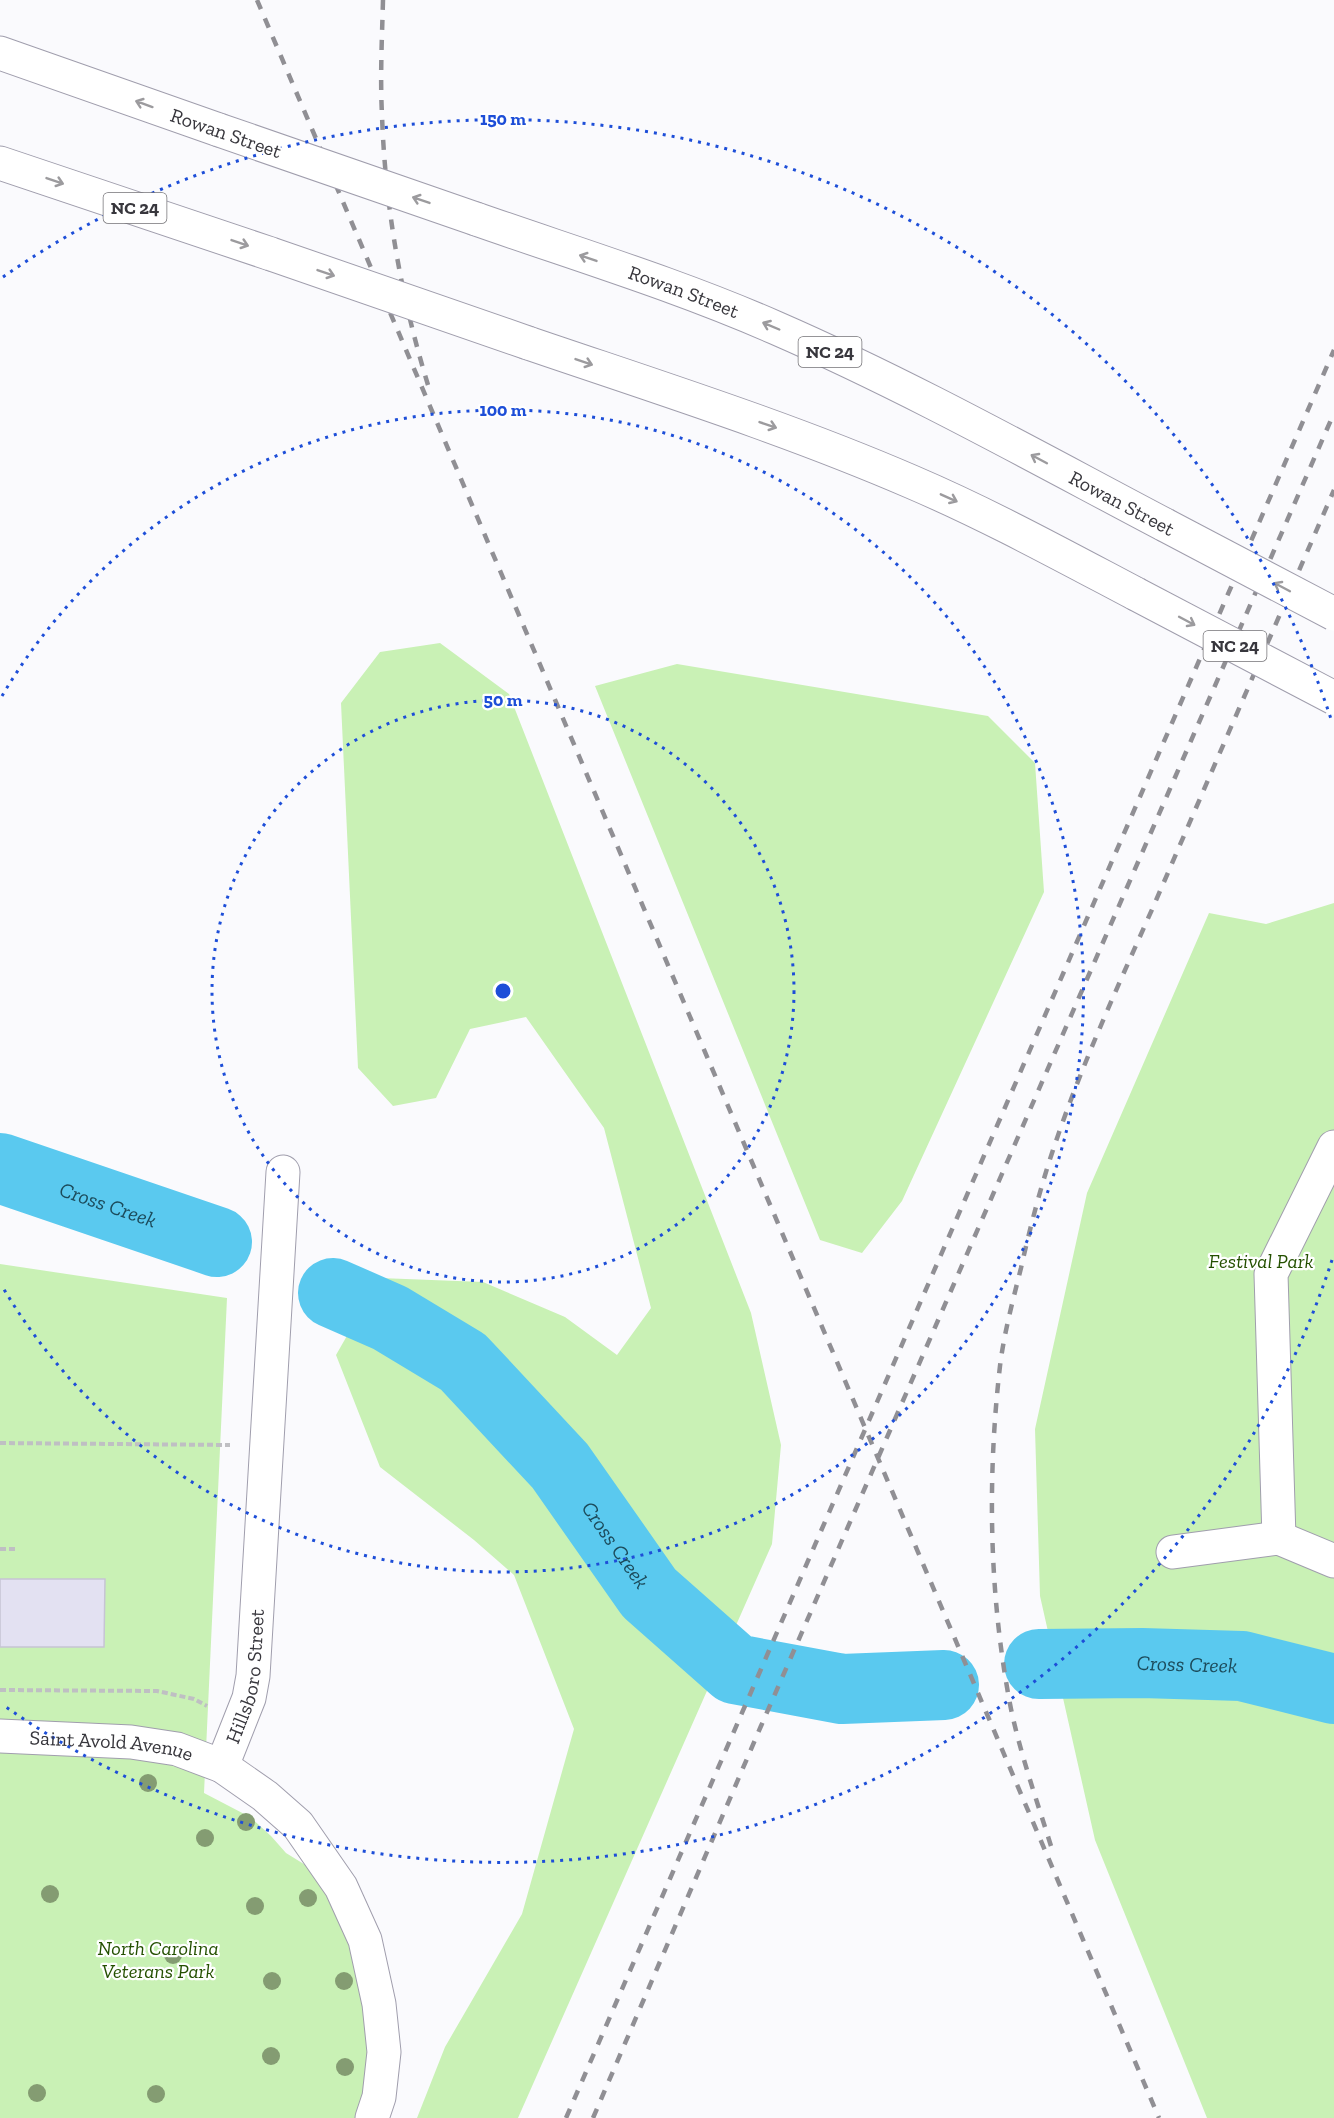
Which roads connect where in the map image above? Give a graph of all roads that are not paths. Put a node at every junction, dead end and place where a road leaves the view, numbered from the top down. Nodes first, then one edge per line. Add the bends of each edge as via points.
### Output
1 (0, 53) edge
2 (0, 163) edge
3 (1334, 614) edge
4 (1334, 698) edge
5 (1334, 1147) edge
6 (283, 1172) dead end
7 (1279, 1538) junction
8 (1173, 1552) dead end
9 (1334, 1561) edge
10 (0, 1736) edge
11 (222, 1766) junction
12 (372, 2118) edge

3 -> 1 main road, Rowan Street / NC 24, bridge via 893,381 795,336 709,300
2 -> 4 main road, NC 24, bridge via 858,459 1004,525
5 - 7 main road via 1271,1274
6 - 11 main road, Hillsboro Street via 253,1676 249,1698
7 - 8 main road
7 - 9 main road
10 - 11 main road, Saint Avold Avenue via 131,1742 177,1749
11 - 12 main road, Hillsboro Street via 298,1825 341,1887 364,1940 379,2004 384,2052 379,2097

